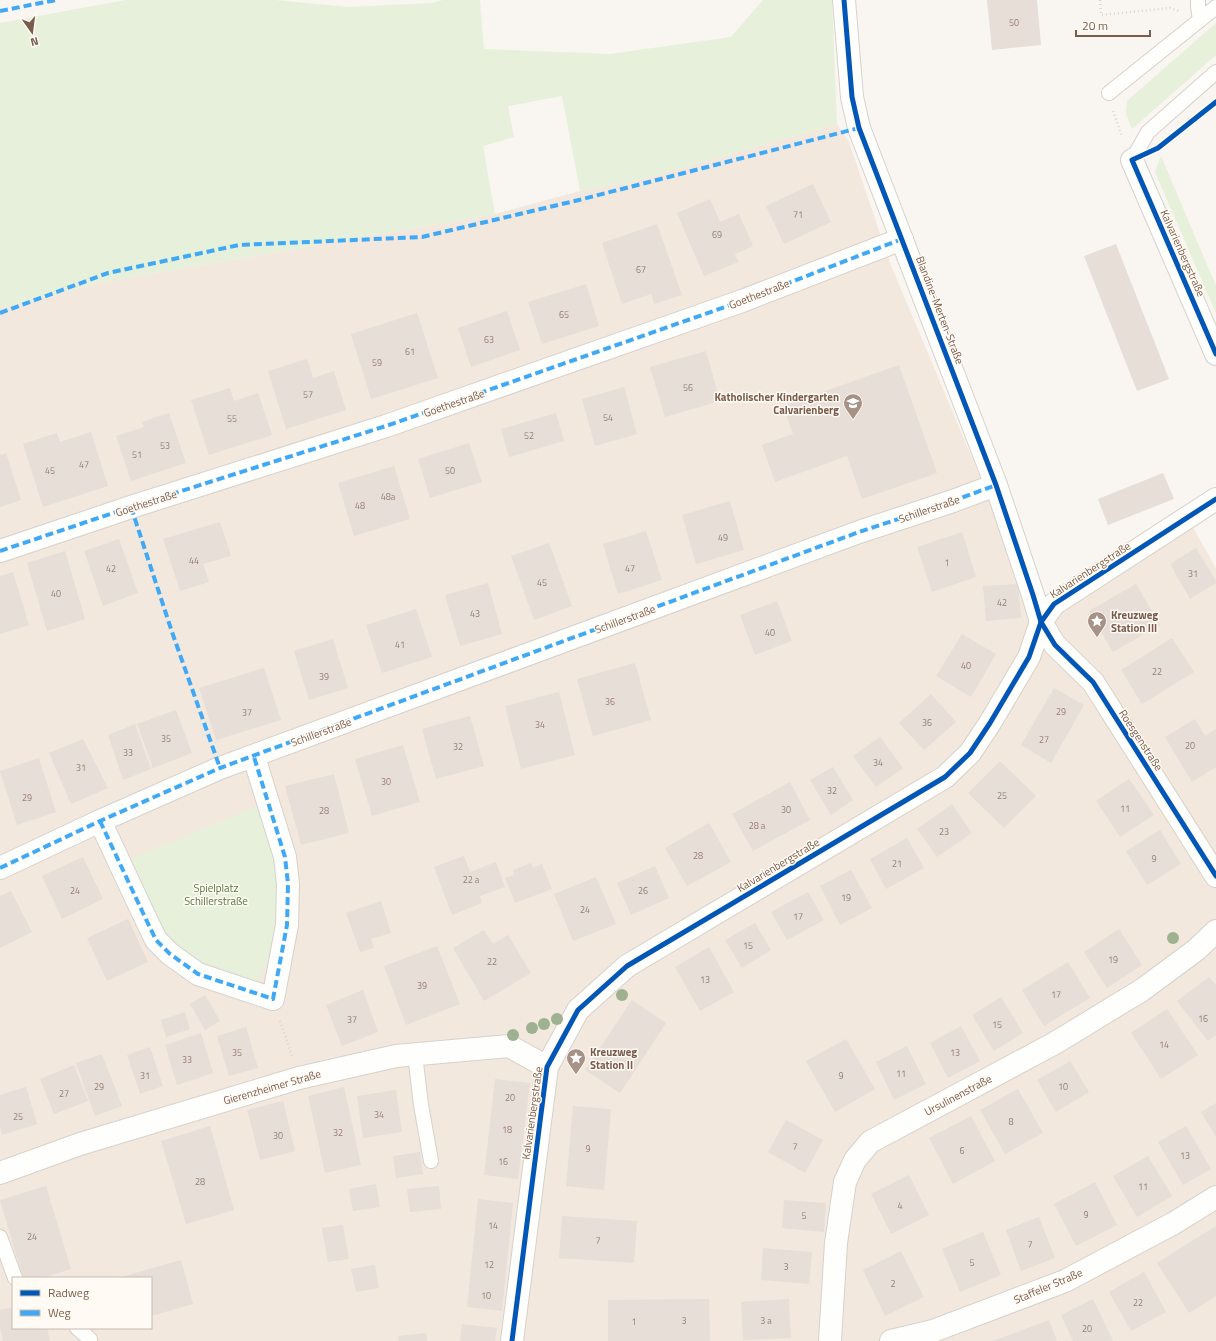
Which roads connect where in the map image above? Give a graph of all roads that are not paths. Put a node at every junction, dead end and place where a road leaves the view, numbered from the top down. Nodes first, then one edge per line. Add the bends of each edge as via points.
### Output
1 (844, 0) edge
2 (1198, 0) edge
3 (1216, 7) edge
4 (1200, 20) junction
5 (1216, 72) edge
6 (1109, 93) road end
7 (1132, 160) joint
8 (902, 238) junction
9 (1216, 354) edge
10 (996, 485) junction
11 (1216, 500) edge
12 (0, 551) edge
13 (1041, 622) junction
14 (254, 757) junction
15 (100, 821) junction
16 (0, 868) edge
17 (1216, 876) edge
18 (1216, 931) edge
19 (415, 1054) junction
20 (547, 1067) junction
21 (431, 1161) dead end
22 (0, 1173) edge
23 (1216, 1197) edge
24 (0, 1237) edge
25 (15, 1277) edge
26 (78, 1329) edge
27 (90, 1339) dead end
28 (512, 1341) edge
29 (830, 1341) edge
30 (891, 1341) edge

1 - 8 street, Blandine-Merten-Straße via 852,97 859,128
2 - 4 lane
3 - 4 lane
4 - 6 lane
5 - 7 lane via 1148,132
7 - 9 street, Kalvarienbergstraße
8 - 10 street, Blandine-Merten-Straße
8 - 12 street, Goethestraße via 742,301 386,426
10 - 13 street, Blandine-Merten-Straße via 1034,594
10 - 14 street, Schillerstraße via 852,535
11 - 13 street, Kalvarienbergstraße via 1054,604
13 - 17 street, Roesgenstraße via 1055,645 1093,682
13 - 20 street, Kalvarienbergstraße via 1029,657 990,723 970,753 945,777 627,966 578,1010
14 - 15 street, Schillerstraße via 220,768
14 - 15 street via 285,857 288,884 287,925 273,999 198,974 170,954 156,940
15 - 16 street, Schillerstraße
18 - 29 street, Ursulinenstraße via 1196,950 1142,990 1068,1035 870,1142 855,1160 845,1182 836,1243
19 - 20 street, Gierenzheimer Straße via 509,1046
19 - 21 lane
19 - 22 street, Gierenzheimer Straße via 299,1078 80,1144
20 - 28 street, Kalvarienbergstraße
23 - 30 street, Staffeler Straße via 1174,1223 1065,1281 933,1331
24 - 25 lane
26 - 27 lane

